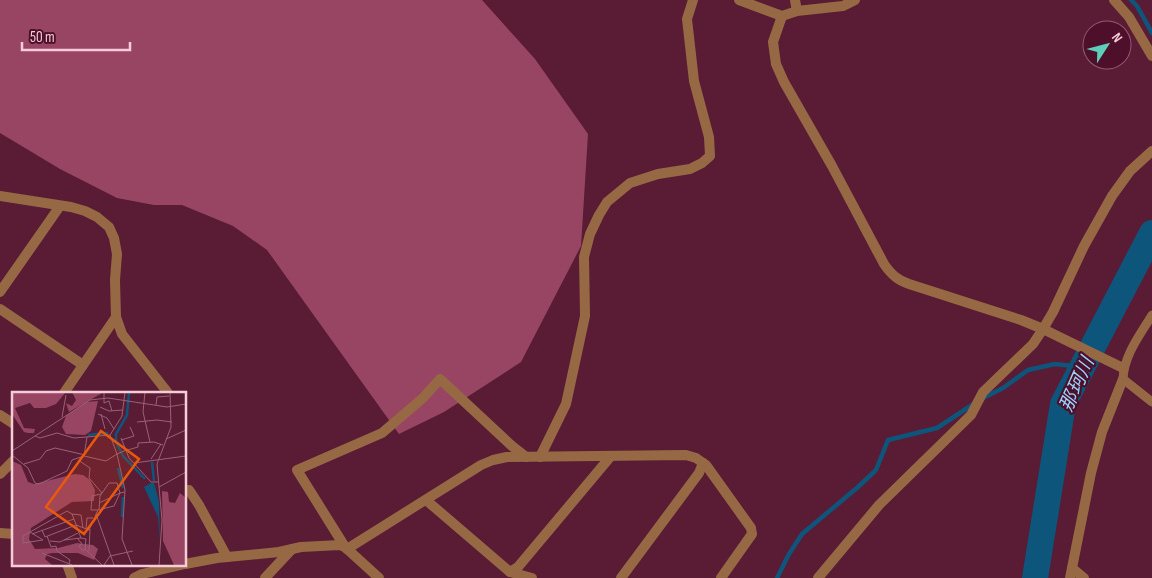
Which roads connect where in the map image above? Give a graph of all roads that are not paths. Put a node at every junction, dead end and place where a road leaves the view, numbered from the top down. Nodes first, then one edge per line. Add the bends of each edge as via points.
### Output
1 (693, 0) edge
2 (739, 0) edge
3 (794, 0) edge
4 (855, 0) edge
5 (1114, 0) edge
6 (797, 11) junction
7 (782, 16) junction
8 (1152, 56) edge
9 (1152, 151) edge
10 (0, 196) edge
11 (60, 206) junction
12 (0, 292) edge
13 (0, 309) edge
14 (1152, 315) edge
15 (116, 317) junction
16 (1046, 331) junction
17 (83, 365) junction
18 (1120, 367) junction
19 (1123, 379) junction
20 (65, 392) edge
21 (167, 392) edge
22 (1152, 402) edge
23 (0, 415) edge
24 (12, 423) edge
25 (612, 456) junction
26 (526, 457) junction
27 (540, 457) junction
28 (12, 462) edge
29 (703, 463) junction
30 (0, 474) edge
31 (186, 490) edge
32 (426, 500) junction
33 (346, 548) junction
34 (292, 549) junction
35 (227, 557) junction
36 (186, 564) edge
37 (176, 566) edge
38 (510, 572) junction
39 (1071, 573) edge
40 (134, 578) edge
41 (265, 578) edge
42 (379, 578) edge
43 (532, 578) edge
44 (621, 578) edge
45 (721, 578) edge
46 (818, 578) edge
47 (1084, 578) edge

1 - 27 street via 686,18 694,81 709,137 710,156 690,169 630,183 607,202 599,215 584,257 585,316 566,404
2 - 7 street
3 - 6 street
4 - 6 street via 843,6
5 - 8 street via 1129,17
6 - 7 street
7 - 16 street via 773,42 776,64 891,274 904,282 1022,320
9 - 16 street via 1130,171 1112,196 1084,246
10 - 11 street
11 - 12 street
11 - 15 street via 85,211 109,227 118,254
13 - 17 street
14 - 18 lane
15 - 17 street
15 - 21 street via 122,334
16 - 18 street
16 - 46 street via 983,392 971,415 879,505
17 - 20 street
18 - 19 lane
19 - 22 lane
19 - 39 street via 1102,432 1091,473
23 - 24 street
25 - 27 street
25 - 29 street via 686,455
25 - 38 street via 518,567
26 - 27 street
26 - 32 street via 507,457 481,464
26 - 33 street via 440,379 382,433 297,470
28 - 30 street
29 - 44 street via 699,473
29 - 45 street via 751,528 752,534
31 - 35 street via 199,505
32 - 33 street
32 - 38 street
33 - 34 street via 332,545
33 - 42 street
34 - 35 street
34 - 41 street
35 - 36 street
37 - 40 street
38 - 43 street
39 - 47 street

